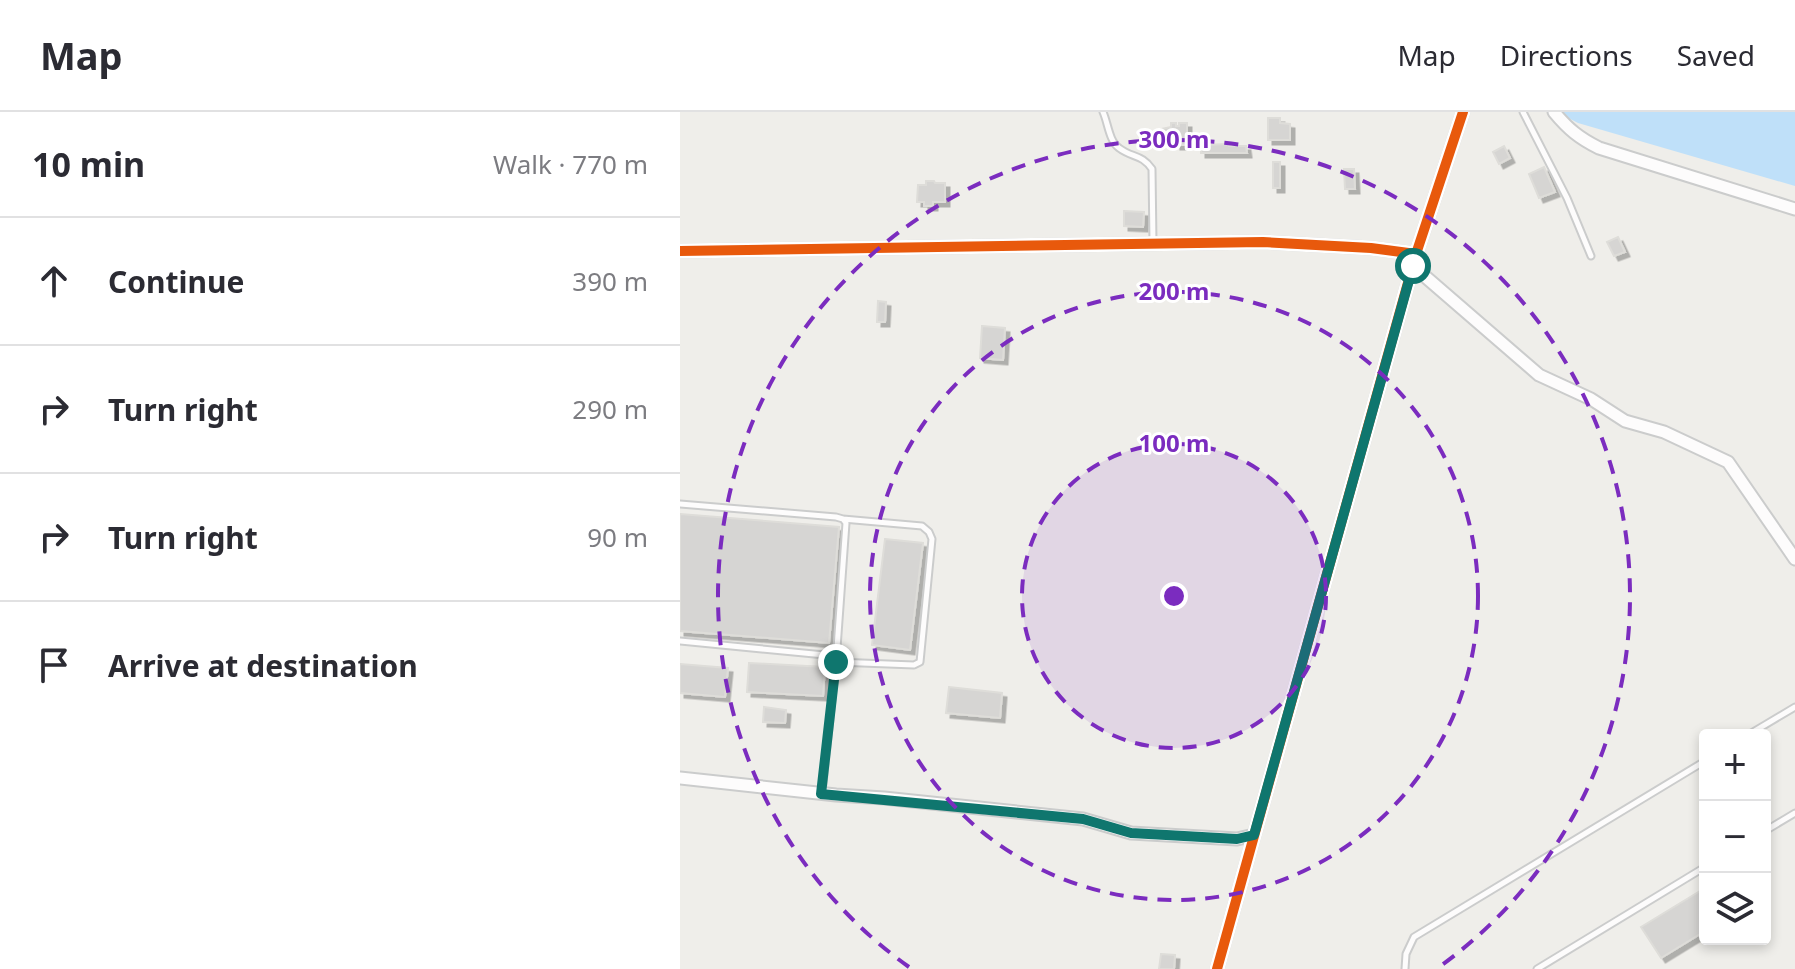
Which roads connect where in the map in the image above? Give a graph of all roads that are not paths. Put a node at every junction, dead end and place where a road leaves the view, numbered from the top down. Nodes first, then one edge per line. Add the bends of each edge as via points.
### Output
1 (1103, 112) edge
2 (1463, 112) edge
3 (1523, 112) edge
4 (1554, 112) edge
5 (1795, 209) edge
6 (1153, 243) junction
7 (680, 251) edge
8 (1591, 256) dead end
9 (1415, 260) junction
10 (680, 504) edge
11 (843, 519) junction
12 (1795, 559) edge
13 (680, 641) edge
14 (836, 662) junction
15 (1795, 707) edge
16 (1758, 729) edge
17 (1699, 765) edge
18 (680, 778) edge
19 (821, 794) junction
20 (1795, 813) edge
21 (1771, 827) edge
22 (1254, 835) junction
23 (1699, 871) edge
24 (1217, 969) edge
25 (1405, 969) edge
26 (1537, 969) edge

1 - 6 lane via 1118,148 1146,160 1152,169
2 - 9 street
3 - 8 lane
4 - 5 street via 1579,138 1599,148
6 - 7 street
6 - 9 street via 1371,248
9 - 12 street via 1539,375 1625,421 1664,432 1728,462
9 - 22 street
10 - 11 lane
11 - 14 lane
11 - 14 lane via 922,526 932,539 920,662
13 - 14 lane via 830,654
14 - 19 lane
15 - 16 lane
17 - 25 lane via 1414,937
18 - 19 street
19 - 22 street via 1083,819 1131,833 1237,839
20 - 21 lane
22 - 24 street
23 - 26 lane

